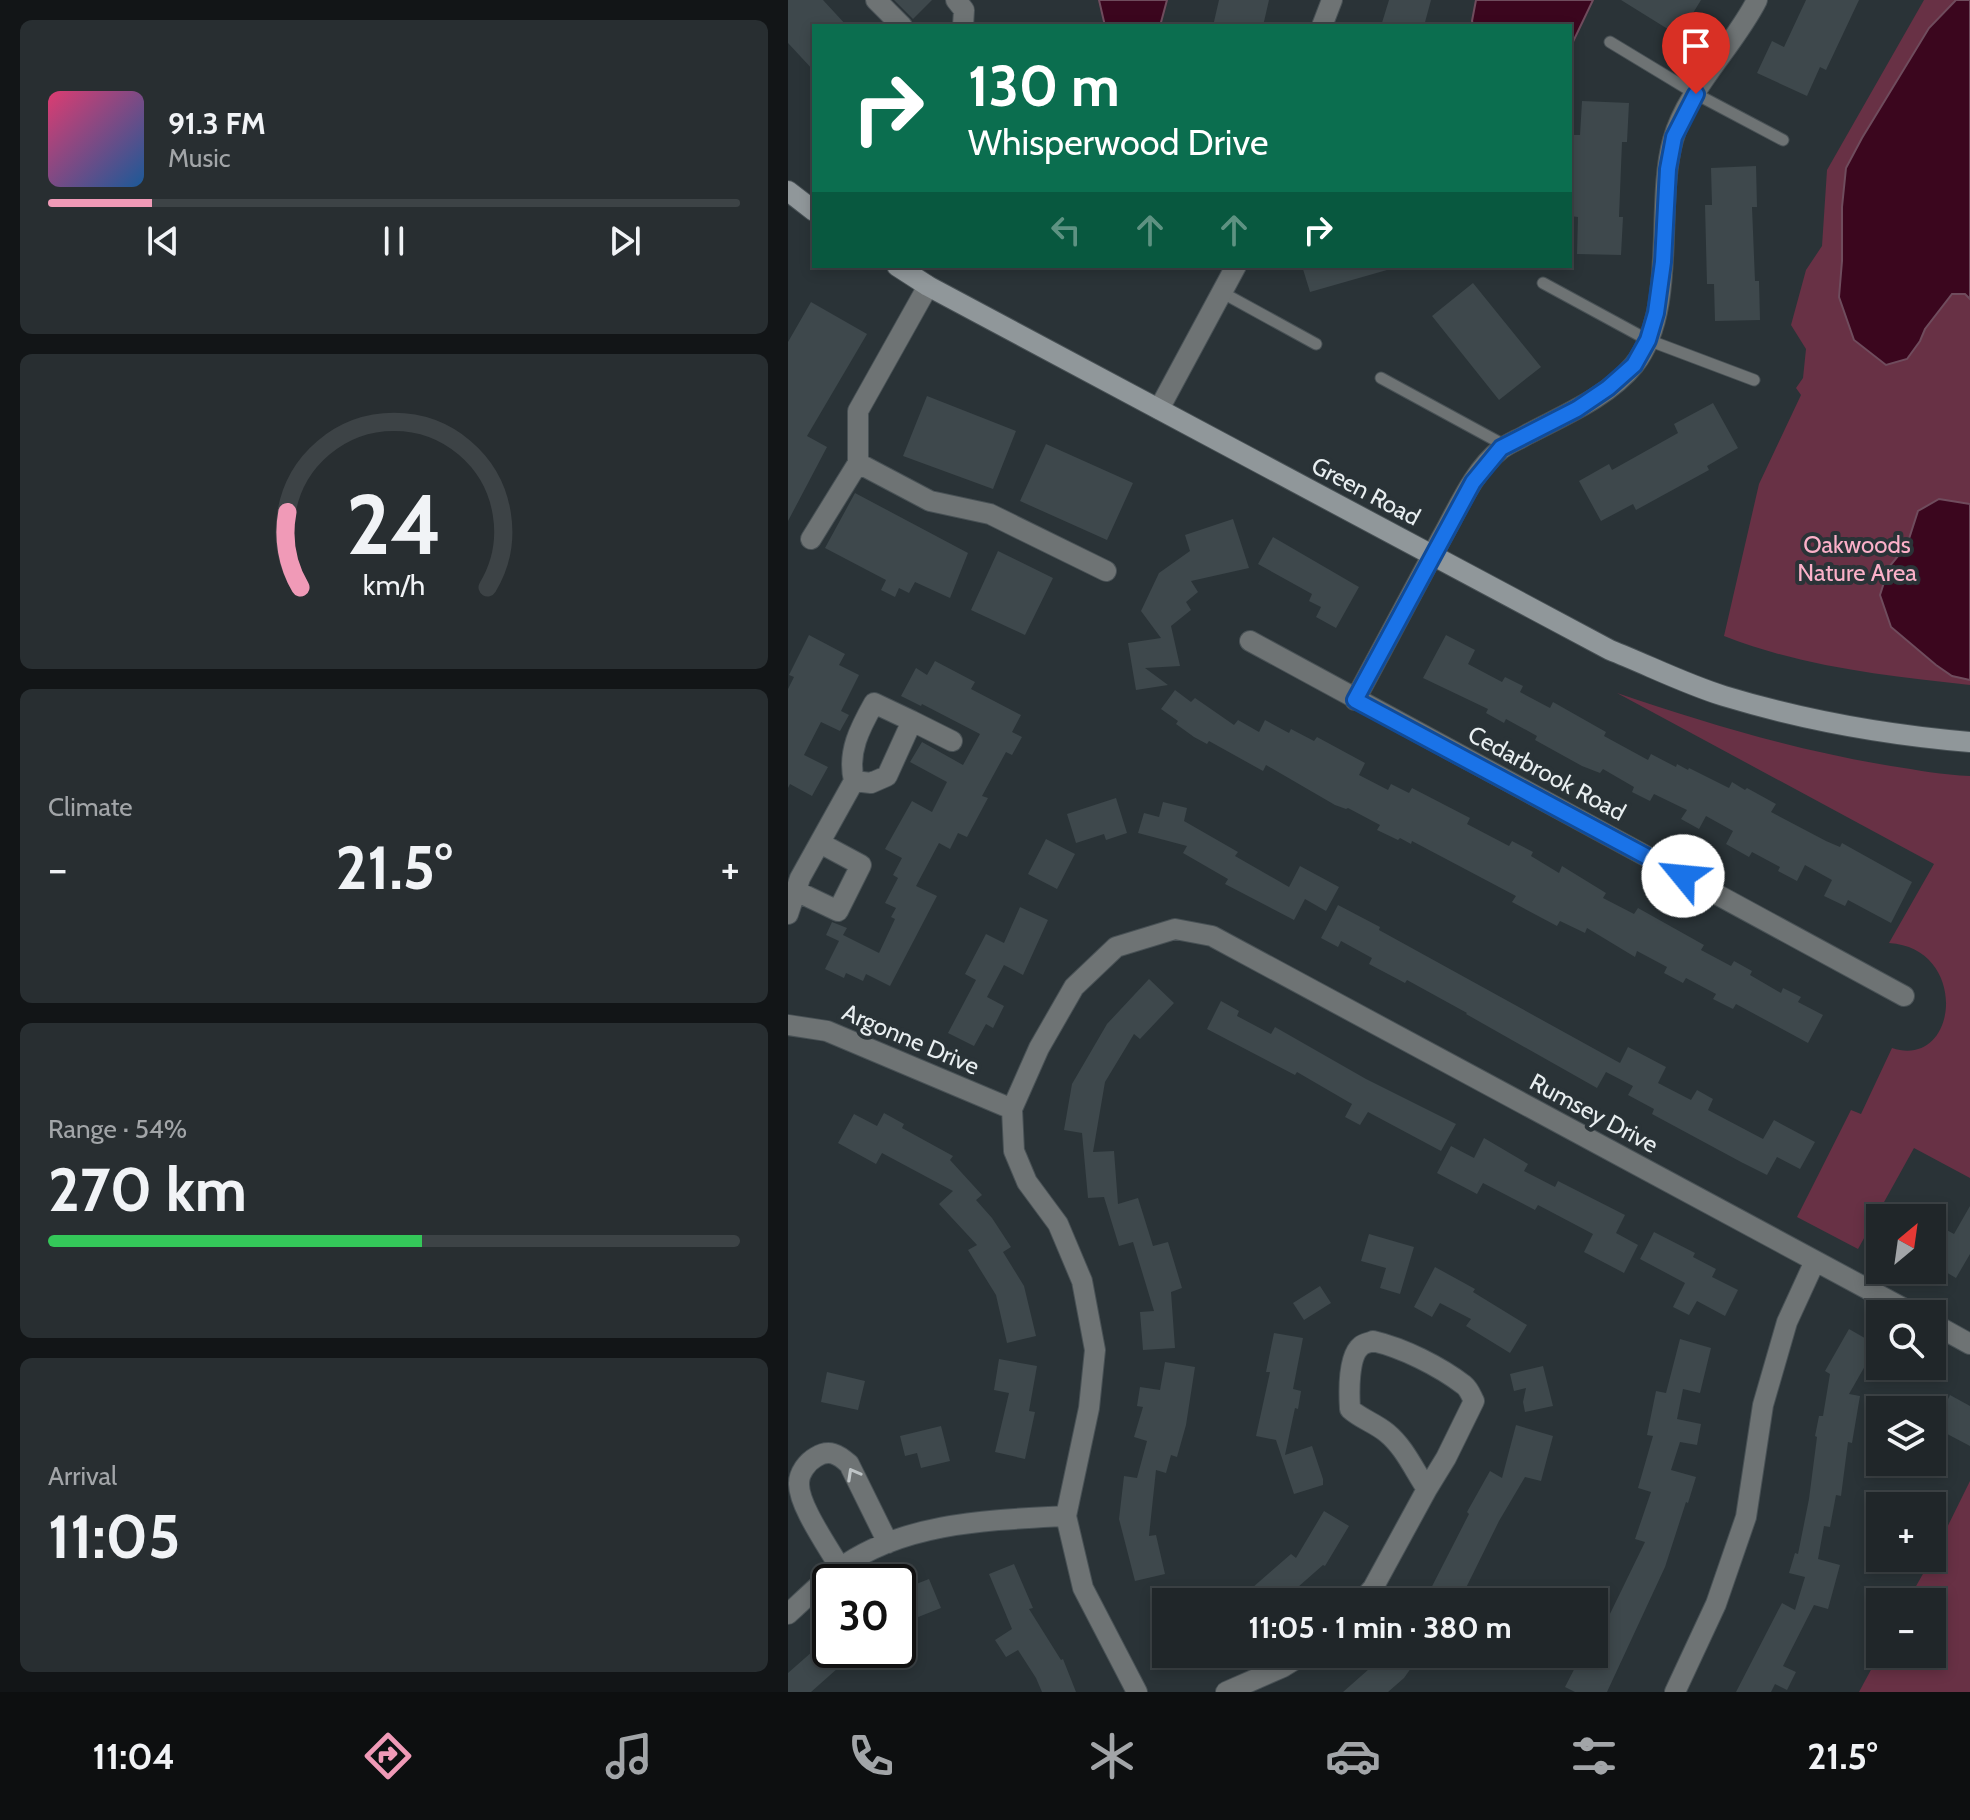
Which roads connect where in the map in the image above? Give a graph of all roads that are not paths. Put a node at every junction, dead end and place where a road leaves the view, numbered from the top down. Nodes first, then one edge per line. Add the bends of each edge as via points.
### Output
1 (876, 0) edge
2 (956, 0) edge
3 (1332, 0) edge
4 (1757, 0) edge
5 (900, 24) edge
6 (963, 24) edge
7 (1323, 24) edge
8 (1610, 42) dead end
9 (1696, 94) junction
10 (1783, 140) dead end
11 (788, 191) edge
12 (812, 209) edge
13 (900, 268) edge
14 (1235, 268) edge
15 (1543, 283) dead end
16 (928, 286) junction
17 (1223, 293) junction
18 (1648, 340) junction
19 (1316, 344) dead end
20 (1381, 378) dead end
21 (1754, 380) dead end
22 (1159, 409) junction
23 (1506, 446) junction
24 (858, 463) junction
25 (811, 539) dead end
26 (1432, 556) junction
27 (1106, 571) dead end
28 (1250, 641) dead end
29 (1355, 700) junction
30 (912, 721) junction
31 (952, 741) dead end
32 (1970, 742) edge
33 (854, 781) junction
34 (820, 843) junction
35 (796, 891) junction
36 (788, 914) edge
37 (1904, 996) dead end
38 (788, 1025) edge
39 (1012, 1109) junction
40 (1815, 1261) junction
41 (1888, 1300) edge
42 (1946, 1331) edge
43 (1970, 1344) edge
44 (1427, 1489) junction
45 (1066, 1516) junction
46 (888, 1543) junction
47 (838, 1564) edge
48 (848, 1564) edge
49 (1373, 1588) edge
50 (812, 1593) edge
51 (788, 1614) edge
52 (1281, 1668) edge
53 (1137, 1692) edge
54 (1226, 1692) edge
55 (1675, 1692) edge

1 - 5 street
2 - 6 street via 964,10
3 - 7 street
4 - 9 street
8 - 9 lane
9 - 10 lane
9 - 18 street via 1674,137 1663,262
11 - 12 street
13 - 16 street, Green Road
14 - 17 street
15 - 18 lane
16 - 22 street, Green Road
16 - 24 street via 858,411
17 - 19 lane
17 - 22 street
18 - 21 lane
18 - 23 street via 1634,365 1608,388
20 - 23 lane
22 - 26 street, Green Road
23 - 26 street via 1473,482
24 - 25 street
24 - 27 street via 930,501 990,514
26 - 29 street
26 - 32 street, Green Road via 1610,650 1722,695 1813,719
28 - 29 street, Cedarbrook Road
29 - 37 street, Cedarbrook Road
30 - 31 street
30 - 33 street via 887,776 871,783
30 - 33 street via 874,703 853,748
33 - 34 street
34 - 35 street
34 - 35 street via 861,865 838,911
35 - 36 street
38 - 39 street, Argonne Drive via 827,1031
39 - 40 street, Rumsey Drive via 1074,987 1116,947 1175,929 1212,936
39 - 45 street via 1014,1151 1027,1182 1058,1224 1082,1281 1095,1350 1089,1408
40 - 41 street, Rumsey Drive
40 - 55 street via 1787,1322 1763,1405 1746,1517 1716,1604
42 - 43 street
44 - 44 street via 1474,1401 1467,1387 1389,1344 1373,1341 1355,1355 1350,1409 1400,1445
44 - 49 street
45 - 46 street via 957,1524
45 - 53 street via 1083,1588
46 -> 47 street via 849,1464 838,1454 813,1458 798,1481 801,1498
46 - 48 street
50 - 51 street
52 - 54 street

